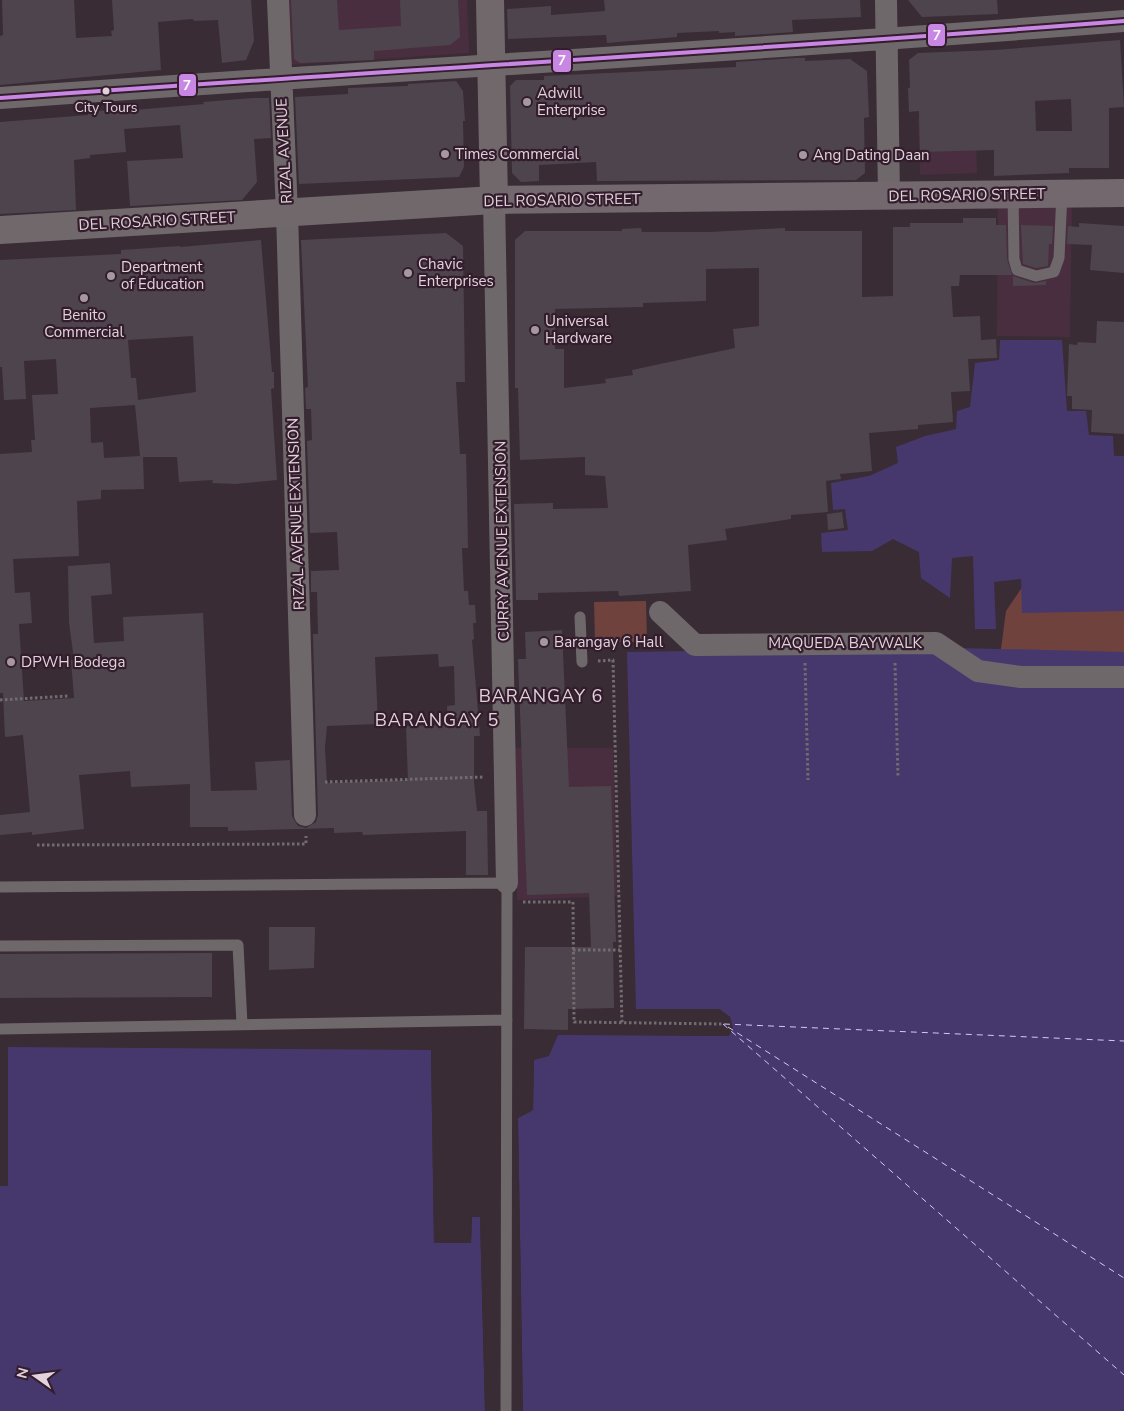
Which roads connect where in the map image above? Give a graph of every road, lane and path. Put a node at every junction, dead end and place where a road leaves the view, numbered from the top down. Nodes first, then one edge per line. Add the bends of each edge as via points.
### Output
1 (278, 0) edge
2 (490, 0) edge
3 (886, 0) edge
4 (1124, 21) edge
5 (886, 40) junction
6 (492, 64) junction
7 (280, 78) junction
8 (0, 98) edge
9 (1124, 192) edge
10 (1062, 193) junction
11 (1013, 194) junction
12 (888, 196) junction
13 (494, 200) junction
14 (287, 213) junction
15 (0, 230) edge
16 (660, 612) dead end
17 (580, 618) dead end
18 (804, 654) dead end
19 (895, 661) dead end
20 (582, 662) joint
21 (1124, 677) edge
22 (68, 696) dead end
23 (0, 700) edge
24 (507, 777) junction
25 (898, 778) dead end
26 (808, 780) dead end
27 (304, 783) junction
28 (306, 825) joint
29 (37, 845) dead end
30 (0, 887) edge
31 (507, 893) junction
32 (0, 946) edge
33 (573, 950) junction
34 (620, 950) junction
35 (507, 1020) junction
36 (622, 1023) junction
37 (242, 1024) junction
38 (723, 1024) dead end
39 (0, 1029) edge
40 (506, 1411) edge

1 - 7 street, RIZAL AVENUE
2 - 6 main road
3 - 5 street
4 - 5 street
5 - 6 street
5 - 12 street
6 - 7 street
6 - 13 main road
7 - 8 street
7 - 14 street, RIZAL AVENUE
9 - 10 street, DEL ROSARIO STREET
10 - 11 street, DEL ROSARIO STREET
10 - 11 lane via 1059,258 1054,272 1036,276 1017,270 1014,260
11 - 12 street, DEL ROSARIO STREET
12 - 13 street, DEL ROSARIO STREET
13 - 14 main road, DEL ROSARIO STREET
13 - 24 street, CURRY AVENUE EXTENSION
14 - 15 main road, DEL ROSARIO STREET
14 - 27 street, RIZAL AVENUE EXTENSION
16 - 21 street, MAQUEDA BAYWALK via 695,645 936,642 978,671 1021,677
17 - 20 lane
18 - 26 path
19 - 25 path
20 - 34 path via 613,660
22 - 23 path
24 - 27 path
24 - 31 street, CURRY AVENUE EXTENSION
27 - 28 street, RIZAL AVENUE EXTENSION
28 - 29 path via 306,844
30 - 31 lane
31 - 33 path via 573,902
31 - 35 lane
32 - 37 lane via 238,945
33 - 34 path
33 - 36 path via 574,1022
34 - 36 path
35 - 37 lane
35 - 40 lane
36 - 38 path
37 - 39 lane

